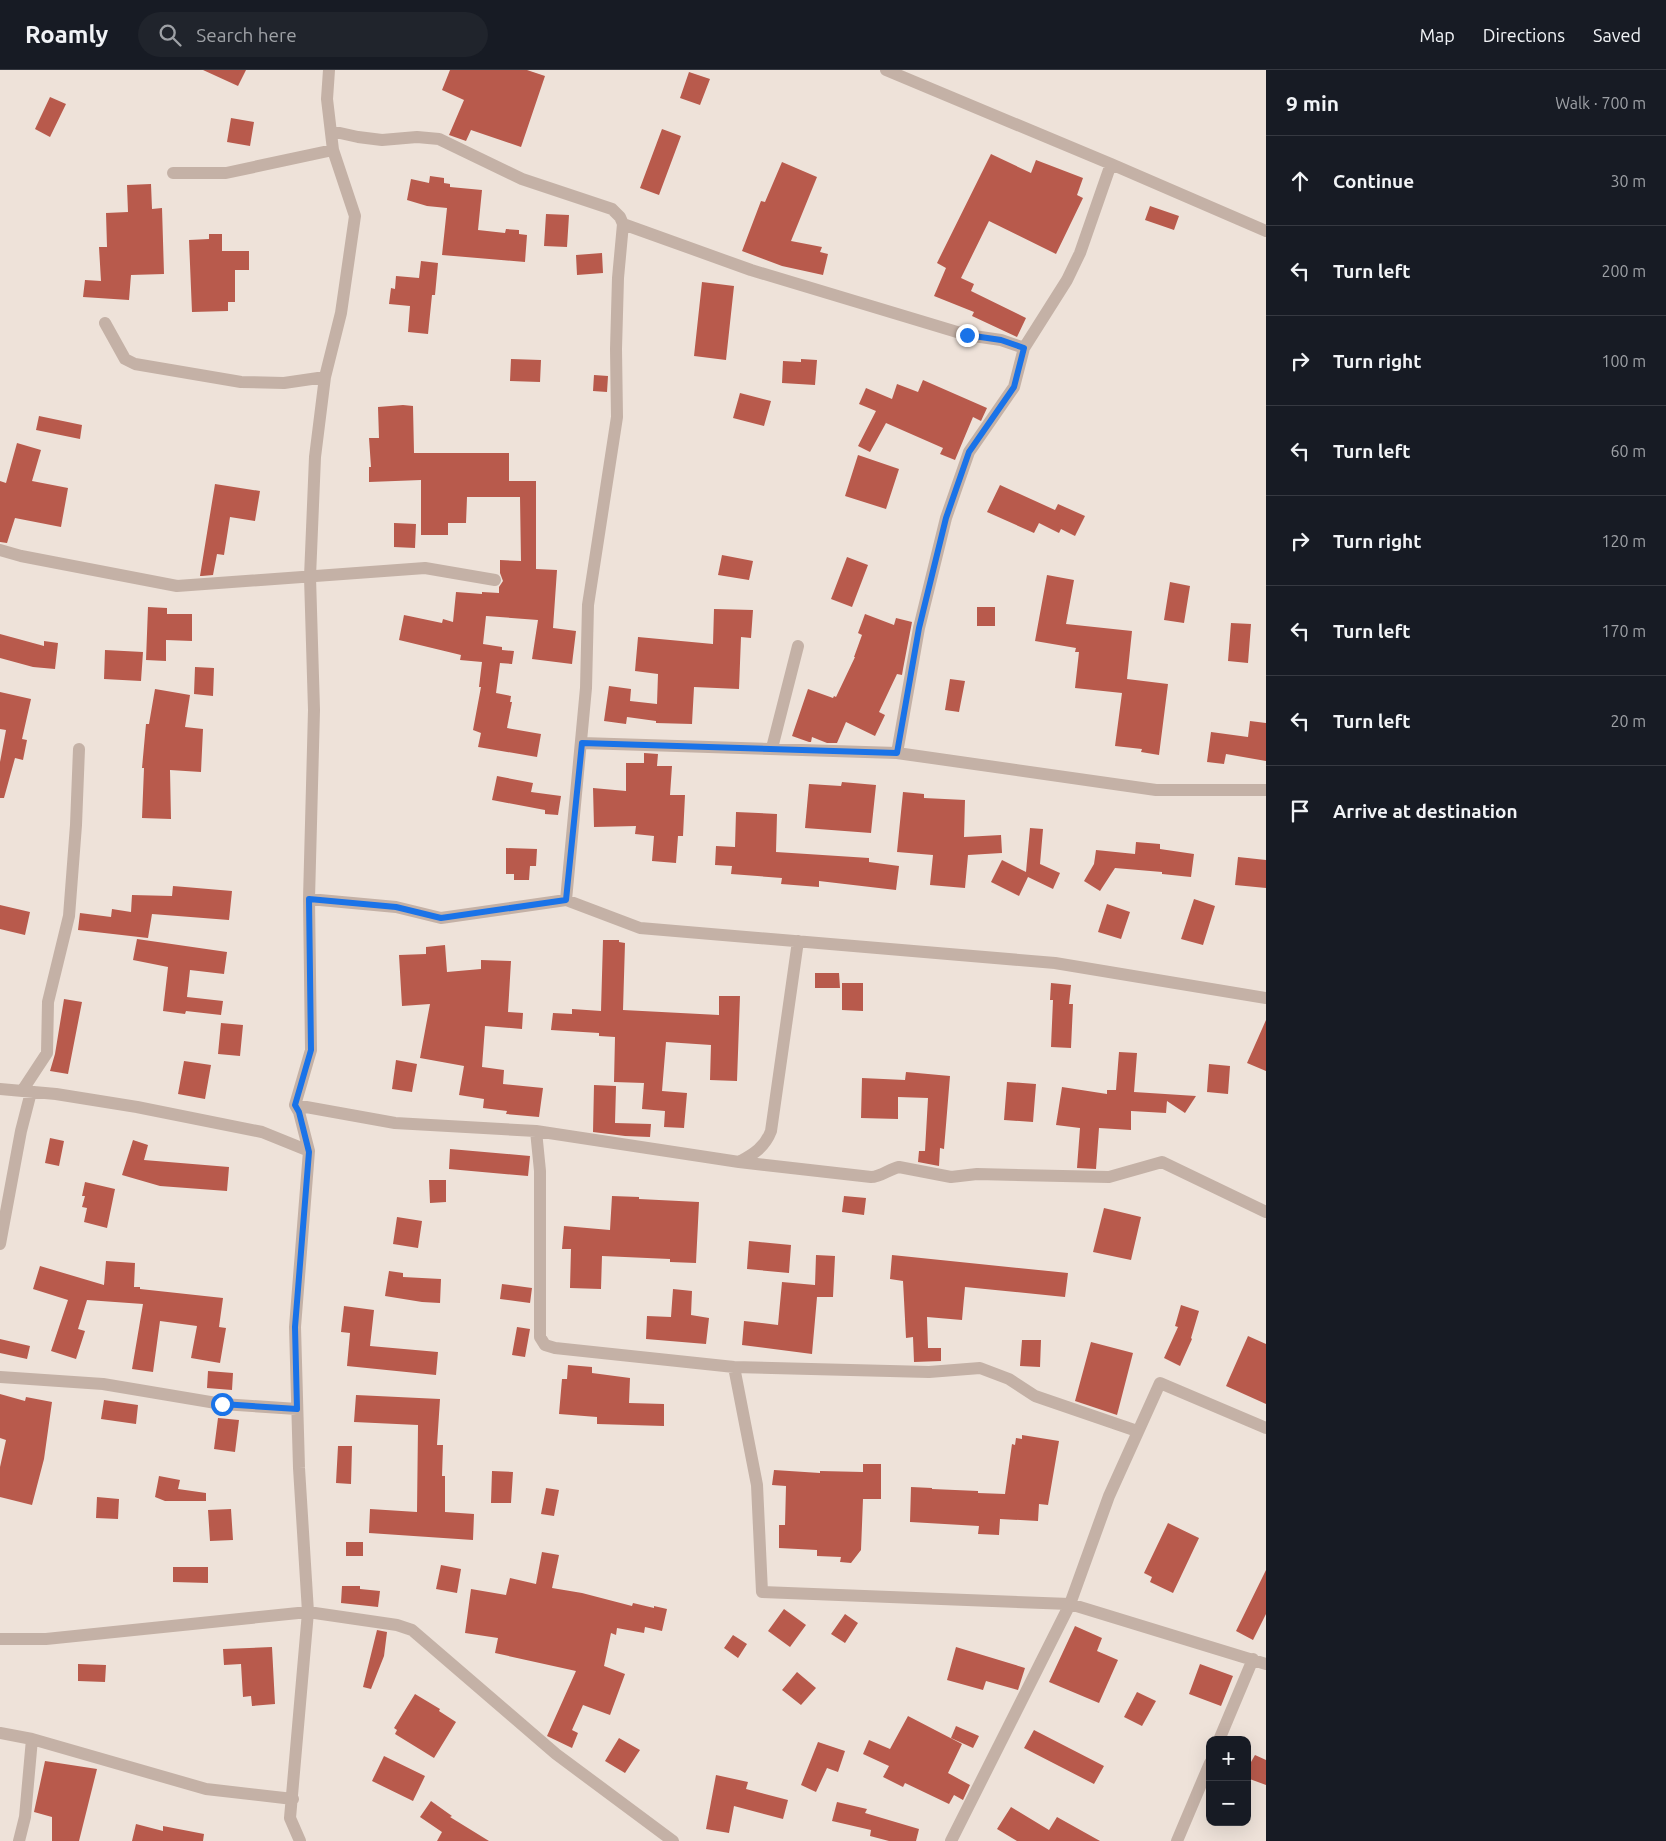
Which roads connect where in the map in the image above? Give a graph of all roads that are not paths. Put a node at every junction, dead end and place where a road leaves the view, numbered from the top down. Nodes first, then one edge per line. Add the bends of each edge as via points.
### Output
1 (329, 70) edge
2 (886, 70) edge
3 (331, 130) junction
4 (333, 150) junction
5 (1111, 164) junction
6 (173, 173) dead end
7 (623, 224) junction
8 (1266, 232) edge
9 (104, 323) dead end
10 (1024, 348) junction
11 (325, 377) junction
12 (0, 550) edge
13 (310, 577) junction
14 (494, 580) dead end
15 (798, 646) dead end
16 (582, 743) junction
17 (772, 748) junction
18 (79, 749) dead end
19 (897, 753) junction
20 (1266, 790) edge
21 (309, 899) junction
22 (566, 900) junction
23 (798, 941) junction
24 (1266, 998) edge
25 (0, 1089) edge
26 (27, 1092) junction
27 (295, 1105) junction
28 (536, 1131) junction
29 (309, 1152) junction
30 (739, 1162) junction
31 (1266, 1212) edge
32 (0, 1244) edge
33 (734, 1367) junction
34 (0, 1377) edge
35 (297, 1409) junction
36 (1266, 1428) edge
37 (1137, 1432) junction
38 (1070, 1604) junction
39 (308, 1612) junction
40 (0, 1639) edge
41 (1253, 1659) junction
42 (1266, 1664) edge
43 (0, 1733) edge
44 (1221, 1736) edge
45 (32, 1739) junction
46 (1206, 1772) edge
47 (293, 1798) junction
48 (19, 1841) edge
49 (300, 1841) edge
50 (672, 1841) edge
51 (952, 1841) edge
52 (1177, 1841) edge

1 - 3 street via 327,99
2 - 5 street
3 - 4 street
3 - 7 street via 382,140 417,136 439,139 522,179 612,209
4 - 6 street via 226,173
4 - 11 street via 355,216 341,313
5 - 8 street
5 - 10 street via 1080,253
7 - 10 street via 751,270 871,308
7 - 16 street via 618,278 617,417 588,605
9 - 11 street via 125,359 135,364 241,382 284,384
10 - 19 street via 1014,387 969,452 946,518 919,628
11 - 13 street via 315,458
12 - 13 street via 177,586
13 - 14 street via 425,568
13 - 21 street via 314,710
15 - 17 street
16 - 17 street
16 - 22 street
17 - 19 street
18 - 26 street via 69,916 48,1002 47,1053
19 - 20 street via 1156,790
21 - 22 street via 396,907 441,918
21 - 27 street via 311,1050
22 - 23 street via 640,928
23 - 24 street via 1055,963
23 - 30 street via 771,1131 761,1149
25 - 26 street
26 - 29 street via 137,1106 262,1132
26 - 32 street
27 - 28 street via 395,1123
27 - 29 street
28 - 30 street
28 - 33 street via 540,1171 540,1337 546,1345
29 - 35 street via 295,1327
30 - 31 street via 870,1177 899,1167 951,1176 1109,1176 1162,1162
33 - 37 street via 929,1372 980,1368 1009,1379 1035,1396
33 - 38 street via 757,1485 762,1592
34 - 35 street via 103,1384 222,1404
35 - 39 street
36 - 37 street via 1160,1383
37 - 38 street via 1109,1496
38 - 41 street
38 - 51 street
39 - 40 street via 46,1639
39 - 47 street
39 - 50 street via 412,1630 556,1754
41 - 42 street
41 - 44 street
43 - 45 street
45 - 47 street via 206,1789
45 - 48 street via 26,1817
46 - 52 street
47 - 49 street via 290,1818

